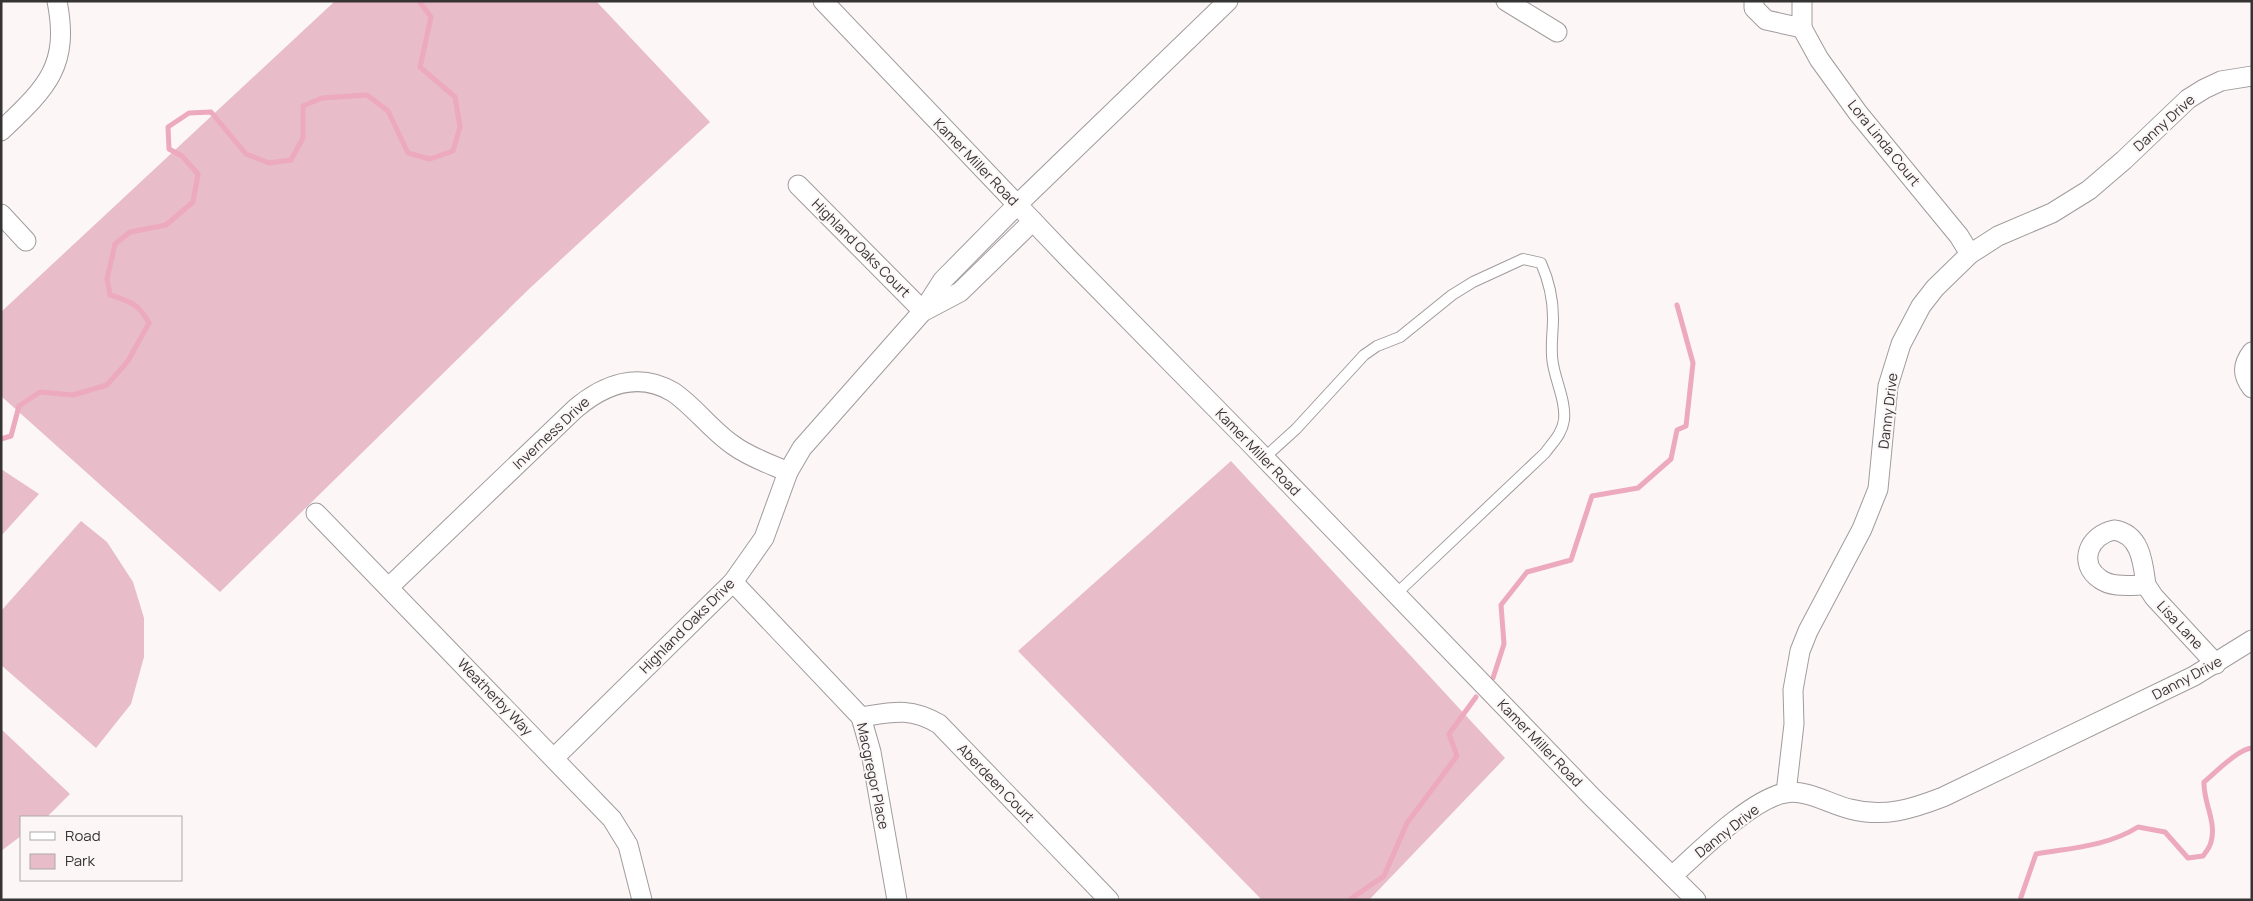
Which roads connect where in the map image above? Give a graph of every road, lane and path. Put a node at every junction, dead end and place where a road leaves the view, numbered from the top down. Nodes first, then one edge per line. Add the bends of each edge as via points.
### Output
1 (57, 1) edge
2 (1228, 1) edge
3 (1506, 1) edge
4 (1754, 1) edge
5 (1802, 1) edge
6 (834, 5) edge
7 (1802, 28) junction
8 (1557, 32) dead end
9 (2252, 76) edge
10 (1, 131) edge
11 (798, 185) dead end
12 (1017, 205) junction
13 (1, 214) edge
14 (1033, 221) junction
15 (26, 241) dead end
16 (1970, 254) junction
17 (923, 311) junction
18 (2252, 352) edge
19 (2252, 388) edge
20 (1264, 458) junction
21 (788, 472) junction
22 (316, 513) dead end
23 (733, 582) junction
24 (2146, 585) dead end
25 (389, 587) junction
26 (1396, 594) junction
27 (2252, 640) edge
28 (2216, 664) junction
29 (861, 717) junction
30 (554, 758) junction
31 (1786, 793) junction
32 (1672, 876) junction
33 (642, 900) edge
34 (897, 900) edge
35 (1109, 900) edge
36 (1696, 900) edge

1 - 10 street via 62,37 57,64 34,98
2 - 12 street, Highland Oaks Drive
3 - 8 street
4 - 7 street via 1754,8 1766,20
5 - 7 street, Lora Linda Court
6 - 12 street, Kamer Miller Road
7 - 16 street, Lora Linda Court via 1819,59 1858,113 1959,236
9 - 16 street, Danny Drive via 2204,88 2088,190
11 - 17 street, Highland Oaks Court
12 - 14 street, Kamer Miller Road
12 - 17 street, Highland Oaks Drive via 943,280
13 - 15 street
14 - 17 street, Highland Oaks Drive via 960,292
14 - 20 street, Kamer Miller Road
16 - 31 street, Danny Drive via 1921,306 1901,344 1888,386 1878,489 1862,529 1800,651 1793,690 1794,724
17 - 21 street, Highland Oaks Drive via 802,448
18 - 19 street via 2244,371
20 - 26 street, Kamer Miller Road
20 - 26 lane via 1296,429 1364,355 1377,346 1400,338 1473,282 1523,258 1541,263 1550,285 1551,346 1564,418 1561,432 1545,453
21 - 23 street, Highland Oaks Drive via 764,538
21 - 25 street, Inverness Drive via 734,446 673,392 642,382 613,384 575,408
22 - 25 street, Weatherby Way
23 - 29 street, Macgregor Place
23 - 30 street, Highland Oaks Drive
24 - 28 street, Lisa Lane
25 - 30 street, Weatherby Way
26 - 32 street, Kamer Miller Road
27 - 28 street, Danny Drive
28 - 31 street, Danny Drive via 1943,797 1912,809 1880,814 1864,812 1800,793
29 - 34 street, Macgregor Place via 871,752
29 - 35 street, Aberdeen Court via 909,711 939,724
30 - 33 street, Weatherby Way via 612,819 628,845
31 - 32 street, Danny Drive via 1741,816
32 - 36 street, Kamer Miller Road

